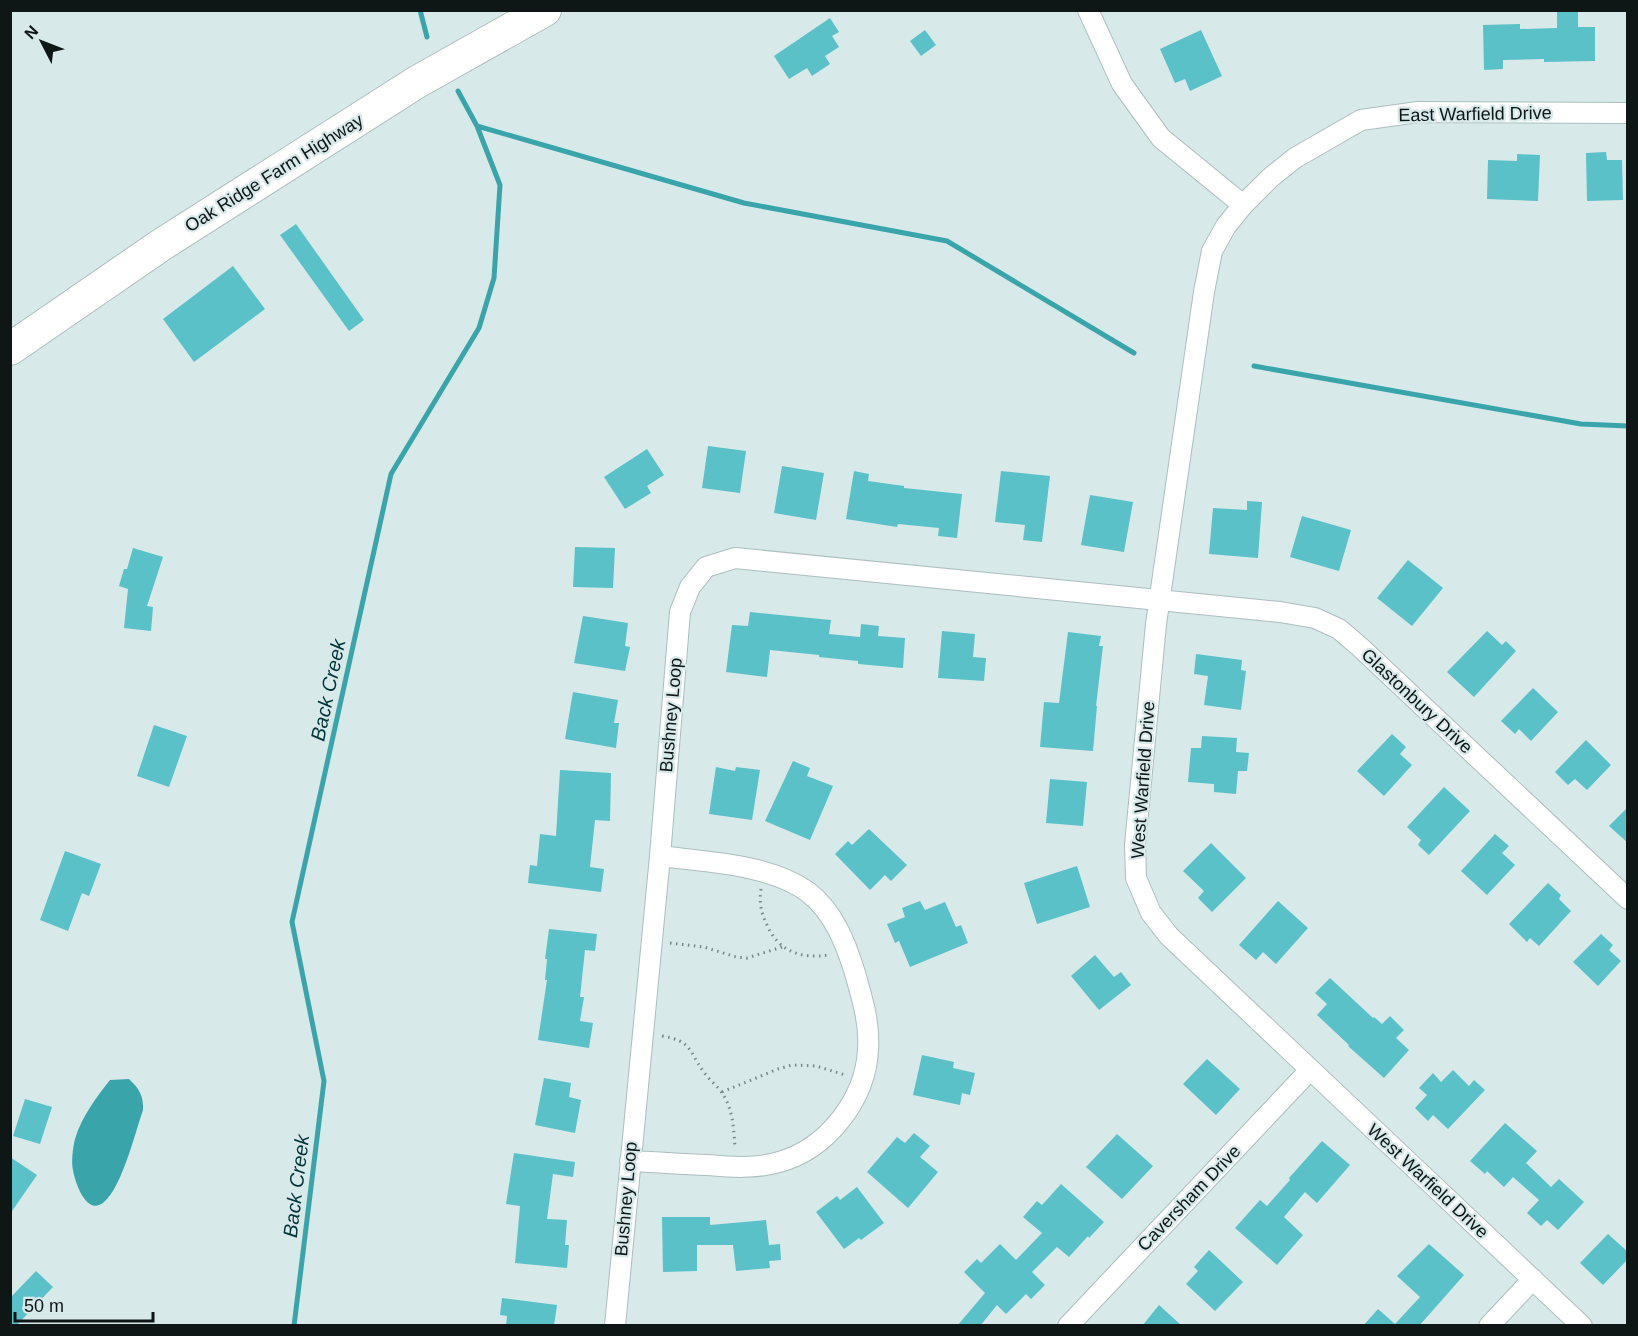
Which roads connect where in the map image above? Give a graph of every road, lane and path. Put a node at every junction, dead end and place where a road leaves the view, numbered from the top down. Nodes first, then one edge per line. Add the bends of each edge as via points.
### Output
1 (545, 10) edge
2 (1089, 10) edge
3 (1628, 113) edge
4 (1243, 205) junction
5 (10, 349) edge
6 (1159, 600) junction
7 (660, 856) junction
8 (761, 888) dead end
9 (1628, 899) edge
10 (670, 943) dead end
11 (782, 947) junction
12 (831, 955) dead end
13 (661, 1036) dead end
14 (1310, 1070) junction
15 (846, 1075) dead end
16 (722, 1092) junction
17 (735, 1149) dead end
18 (630, 1161) junction
19 (1533, 1279) junction
20 (615, 1326) edge
21 (1068, 1326) edge
22 (1490, 1326) edge
23 (1582, 1326) edge

1 - 5 main road, Oak Ridge Farm Highway via 397,94 161,244
2 - 4 street via 1122,84 1161,138
3 - 4 street, East Warfield Drive via 1418,112 1361,120 1295,158
4 - 6 street, West Warfield Drive via 1212,251
6 - 7 street, Bushney Loop via 735,558 706,567 690,587 680,612
6 - 9 street, Glastonbury Drive via 1280,612 1315,618 1339,629
6 - 14 street, West Warfield Drive via 1135,846 1136,878 1151,914 1169,936
7 - 18 street, Bushney Loop
7 - 18 street via 757,869 808,892 840,931 865,1008 869,1048 864,1077 848,1110 824,1138 800,1154 748,1168
8 - 11 path via 762,915
10 - 11 path via 704,946 747,958
11 - 12 path via 811,956
13 - 16 path via 687,1045 704,1073
14 - 19 street, West Warfield Drive
14 - 21 street, Caversham Drive
15 - 16 path via 816,1066 792,1065
16 - 17 path via 733,1124
18 - 20 street, Bushney Loop
19 - 22 street
19 - 23 street, West Warfield Drive

